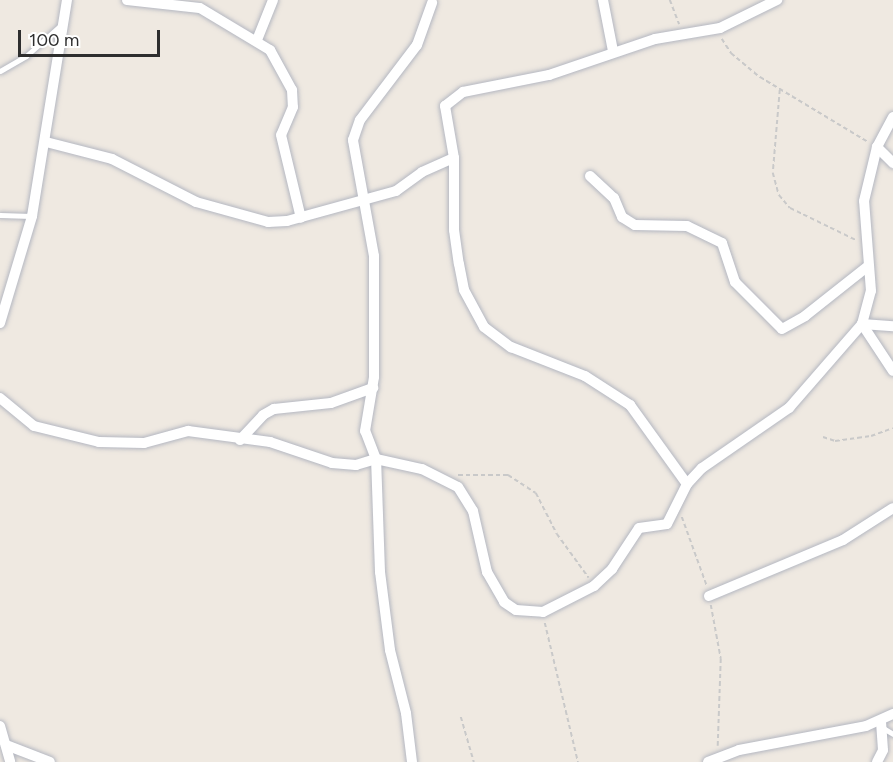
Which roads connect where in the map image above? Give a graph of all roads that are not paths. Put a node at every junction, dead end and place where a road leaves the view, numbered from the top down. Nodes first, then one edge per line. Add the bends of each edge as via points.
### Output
1 (67, 0) edge
2 (126, 0) edge
3 (273, 0) edge
4 (603, 0) edge
5 (777, 0) edge
6 (432, 3) dead end
7 (62, 24) junction
8 (257, 40) junction
9 (613, 51) junction
10 (0, 71) edge
11 (893, 117) edge
12 (46, 142) junction
13 (877, 147) junction
14 (454, 158) junction
15 (893, 163) edge
16 (590, 176) dead end
17 (367, 199) junction
18 (0, 215) edge
19 (32, 216) junction
20 (301, 218) junction
21 (868, 266) junction
22 (0, 323) edge
23 (862, 324) junction
24 (893, 326) edge
25 (893, 371) edge
26 (373, 388) junction
27 (0, 398) edge
28 (240, 440) junction
29 (376, 459) junction
30 (687, 484) junction
31 (893, 508) edge
32 (709, 596) road end
33 (893, 714) edge
34 (881, 725) junction
35 (0, 726) edge
36 (893, 734) edge
37 (6, 745) junction
38 (712, 760) edge
39 (10, 762) edge
40 (50, 762) edge
41 (412, 762) edge
42 (877, 762) edge

1 - 7 street
2 - 8 street via 200,8
3 - 8 street
4 - 9 street
5 - 9 street via 720,28
6 - 17 street via 417,45 355,130 352,150
7 - 10 lane via 26,56
7 - 12 street via 45,119
8 - 20 street via 270,50 292,90 293,107 281,135
9 - 14 street via 568,69 493,84 453,97 445,111
11 - 13 street
12 - 19 street
12 - 20 street via 112,159 196,202 268,222
13 - 15 street
13 - 21 street via 863,211
14 - 17 street via 422,172 396,191
14 - 30 street via 454,230 459,264 464,290 484,327 511,347 585,376 630,405
16 - 21 street via 614,198 622,217 635,225 687,226 723,243 735,282 782,329 805,316
17 - 20 street
17 - 26 street via 375,298
18 - 19 lane
19 - 22 street
21 - 23 street via 871,291
23 - 24 street
23 - 25 street
23 - 30 street via 789,408 714,458
26 - 28 street via 331,403 274,409
26 - 29 street via 364,431
27 - 28 street via 34,426 99,442 144,443 180,430
28 - 29 street via 270,442 340,464 356,465
29 - 30 street via 453,483 470,504 487,572 504,602 527,613 543,612 594,586 612,569 639,528 664,526 679,508
29 - 41 street via 380,572 390,650 406,713
31 - 32 street via 843,540
33 - 34 street
34 - 36 lane
34 - 38 street via 739,750
34 - 42 street via 883,750
35 - 37 street
37 - 39 street
37 - 40 street

